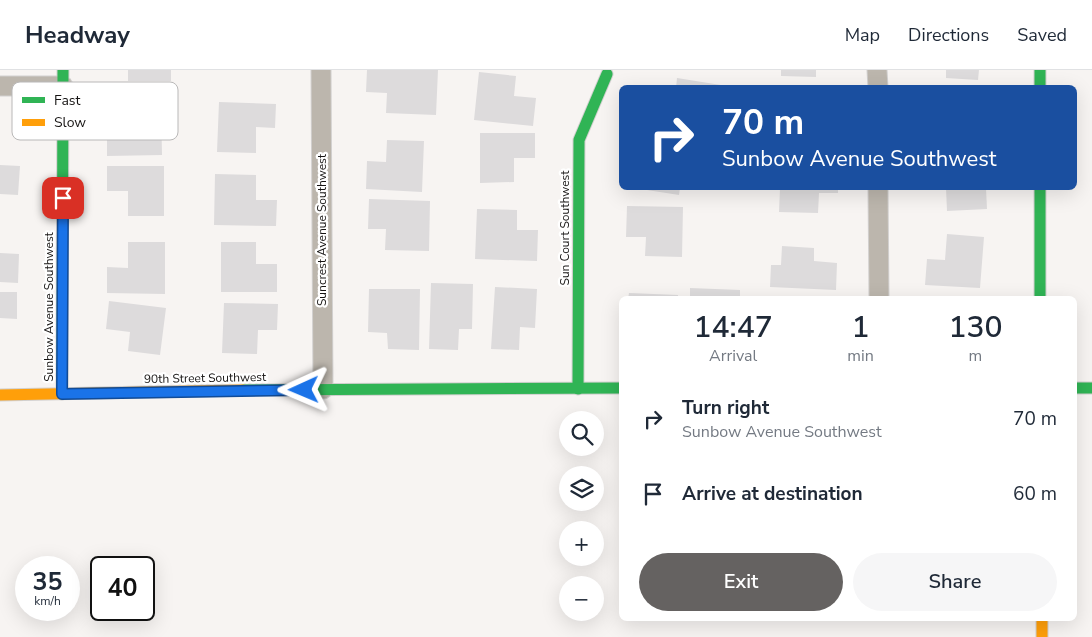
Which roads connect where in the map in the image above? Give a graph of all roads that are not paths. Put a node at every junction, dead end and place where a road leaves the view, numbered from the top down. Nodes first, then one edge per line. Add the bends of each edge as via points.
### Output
1 (321, 70) edge
2 (878, 70) edge
3 (1040, 70) edge
4 (607, 74) dead end
5 (63, 78) edge
6 (32, 82) edge
7 (878, 85) edge
8 (1040, 85) edge
9 (63, 140) edge
10 (878, 190) edge
11 (1040, 190) edge
12 (879, 296) edge
13 (1040, 296) edge
14 (619, 388) edge
15 (1077, 388) edge
16 (1092, 388) edge
17 (323, 389) junction
18 (578, 389) junction
19 (62, 394) junction
20 (0, 395) edge
21 (1042, 621) edge
22 (1042, 637) edge

1 - 17 street, Suncrest Avenue Southwest
2 - 7 street
3 - 8 street
4 - 18 street, Sun Court Southwest via 579,140
5 - 6 street
9 - 19 street, Sunbow Avenue Southwest
10 - 12 street
11 - 13 street
14 - 18 street, 90th Street Southwest
15 - 16 street
17 - 18 street, 90th Street Southwest
17 - 19 street, 90th Street Southwest
19 - 20 street, 90th Street Southwest
21 - 22 street

